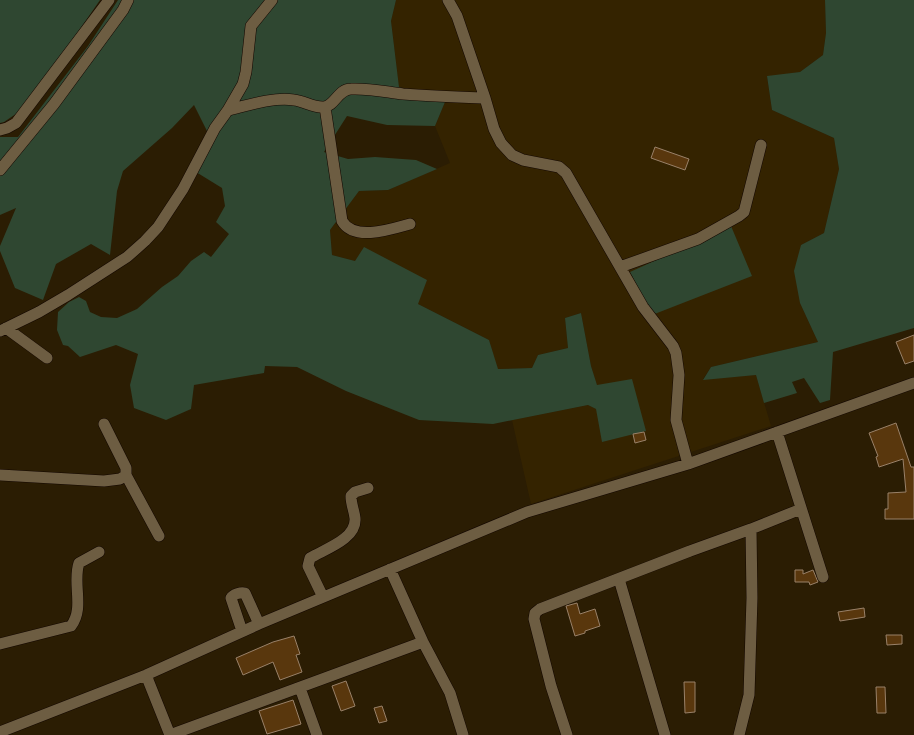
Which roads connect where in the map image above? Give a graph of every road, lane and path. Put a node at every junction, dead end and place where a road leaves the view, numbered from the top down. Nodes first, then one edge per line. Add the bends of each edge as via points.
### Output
1 (109, 0) edge
2 (128, 0) edge
3 (272, 0) edge
4 (448, 0) edge
5 (485, 98) junction
6 (325, 107) junction
7 (228, 110) junction
8 (0, 130) edge
9 (761, 145) dead end
10 (0, 170) edge
11 (410, 224) dead end
12 (620, 267) junction
13 (3, 330) edge
14 (47, 358) dead end
15 (914, 383) edge
16 (104, 424) dead end
17 (777, 432) junction
18 (688, 464) junction
19 (0, 475) edge
20 (126, 475) junction
21 (368, 488) dead end
22 (801, 509) junction
23 (752, 530) junction
24 (159, 536) dead end
25 (99, 552) dead end
26 (390, 568) junction
27 (823, 577) dead end
28 (620, 579) junction
29 (323, 597) junction
30 (254, 613) junction
31 (238, 620) junction
32 (259, 624) junction
33 (242, 632) junction
34 (424, 642) junction
35 (0, 644) edge
36 (146, 675) junction
37 (300, 688) junction
38 (0, 732) edge
39 (170, 735) edge
40 (317, 735) edge
41 (463, 735) edge
42 (566, 735) edge
43 (665, 735) edge
44 (739, 735) edge

1 - 8 street via 16,123
2 - 10 street via 62,92
3 - 7 street via 251,26 243,84
4 - 5 street via 457,16
5 - 6 street via 348,89
5 - 12 street via 498,139 512,155 523,160 559,167 566,173
6 - 7 street via 295,100 282,100
6 - 11 street via 342,221 346,227 353,231 381,232
7 - 13 street via 215,128 183,189 158,227 145,241 127,257 68,295
9 - 12 street via 744,212 698,239
12 - 18 street via 643,307 676,353 679,375 676,420
13 - 14 street
15 - 17 street
16 - 20 street via 126,468
17 - 18 street
17 - 22 street
18 - 26 street via 527,512
19 - 20 street via 104,481 120,479
20 - 24 street
21 - 29 street via 351,496 355,519 351,532 345,539 310,558 308,566
22 - 23 street
22 - 27 street
23 - 28 street
23 - 44 street via 749,695
25 - 35 street via 79,562 76,570 78,607 76,620 71,626
26 - 29 street
26 - 34 street
28 - 42 street via 535,613 534,619 551,686
28 - 43 street
29 - 32 street
30 - 31 street
30 - 31 street via 245,593 242,592 231,598
30 - 32 street
31 - 33 street
32 - 33 street
33 - 36 street
34 - 37 street
34 - 41 street via 450,693
36 - 38 street
36 - 39 street
37 - 39 street
37 - 40 street

